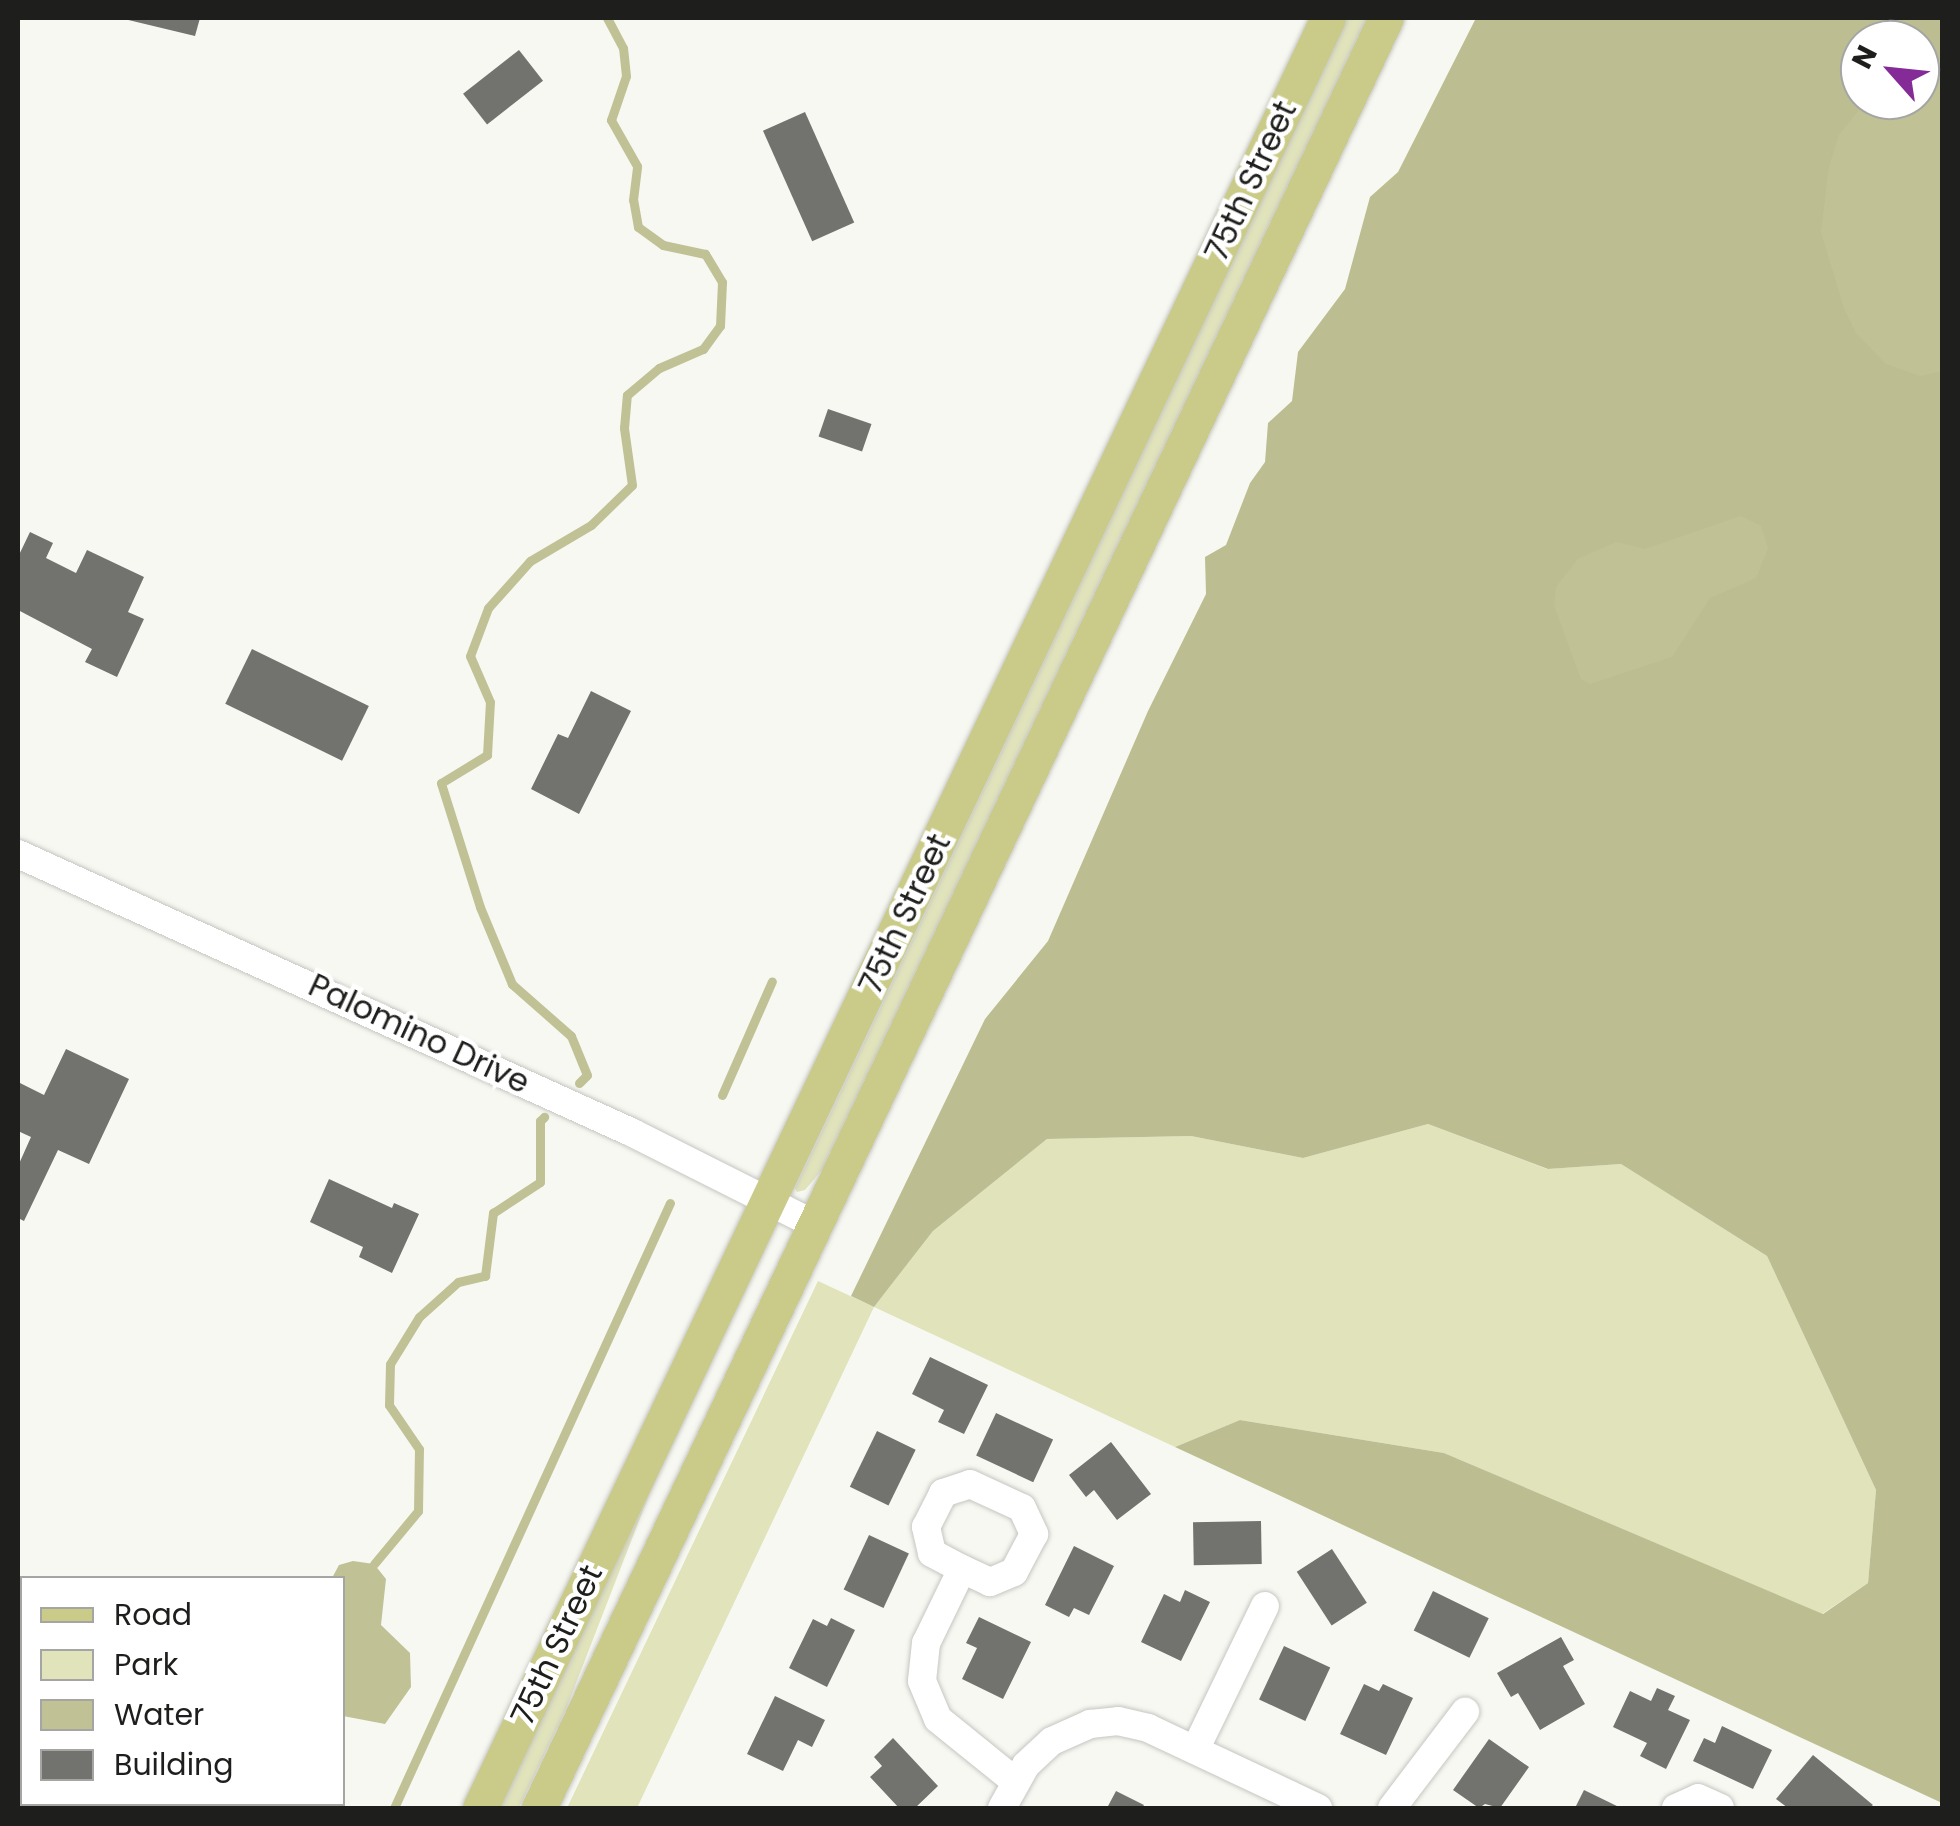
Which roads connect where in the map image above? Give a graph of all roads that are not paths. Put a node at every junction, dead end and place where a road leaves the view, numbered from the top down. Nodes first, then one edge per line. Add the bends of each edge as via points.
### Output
1 (1328, 18) edge
2 (1386, 18) edge
3 (18, 854) edge
4 (791, 1214) junction
5 (962, 1569) dead end
6 (1265, 1606) dead end
7 (1466, 1712) dead end
8 (1196, 1750) junction
9 (1016, 1782) junction
10 (480, 1808) edge
11 (538, 1808) edge
12 (1002, 1808) edge
13 (1318, 1808) edge
14 (1392, 1808) edge
15 (1676, 1808) edge
16 (1720, 1808) edge

1 - 4 main road, 75th Street
2 - 4 main road, 75th Street
3 - 4 street, Palomino Drive via 633,1133
4 - 10 main road, 75th Street
4 - 11 main road, 75th Street
5 - 9 street via 926,1643 922,1682 938,1718
6 - 8 street
7 - 14 street
8 - 9 street via 1148,1728 1090,1724 1052,1741
8 - 13 street
9 - 12 street
15 - 16 street via 1698,1798

